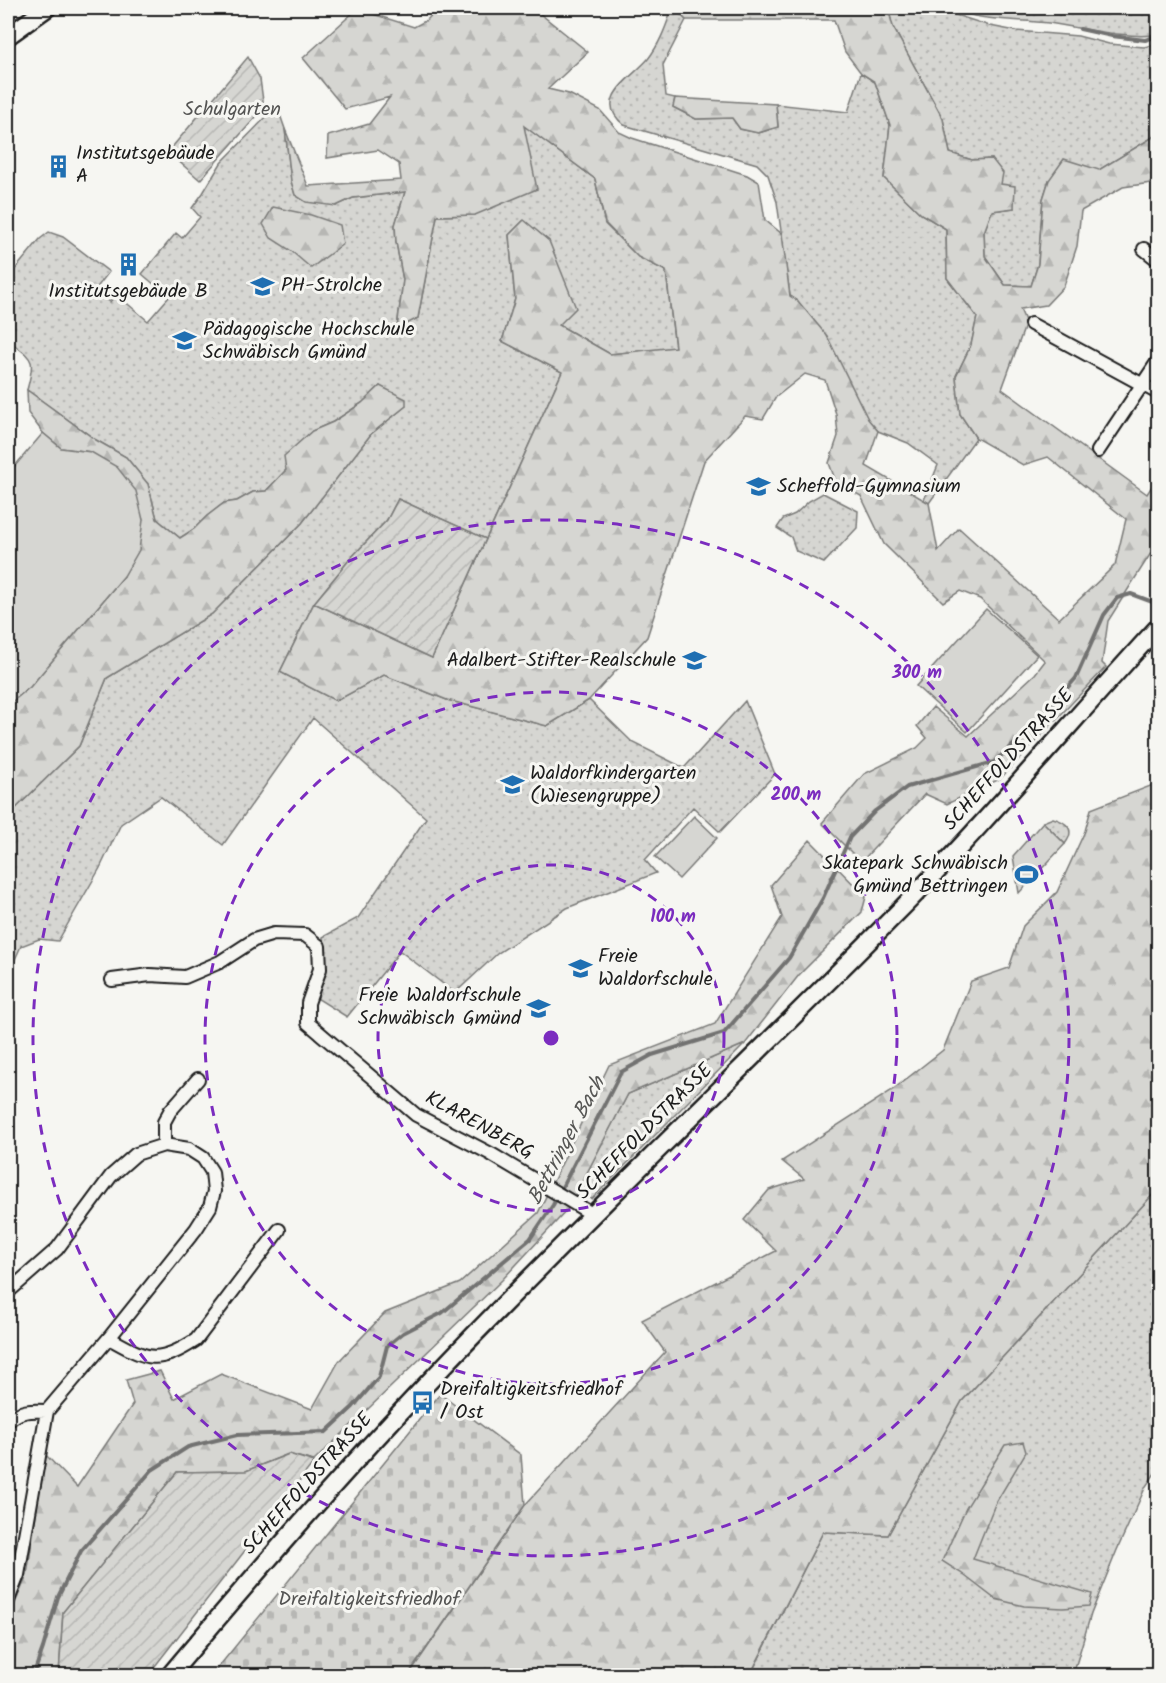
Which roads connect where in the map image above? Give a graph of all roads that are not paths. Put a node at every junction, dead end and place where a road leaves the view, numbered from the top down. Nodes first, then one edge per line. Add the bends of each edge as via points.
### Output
1 (47, 8) edge
2 (8, 36) edge
3 (1144, 249) dead end
4 (1158, 260) edge
5 (1031, 324) dead end
6 (1158, 361) edge
7 (1143, 384) junction
8 (1158, 393) edge
9 (1098, 451) dead end
10 (1158, 627) edge
11 (112, 980) dead end
12 (198, 1079) dead end
13 (164, 1145) junction
14 (586, 1210) junction
15 (279, 1230) dead end
16 (8, 1292) edge
17 (108, 1338) junction
18 (47, 1411) junction
19 (8, 1421) edge
20 (8, 1600) edge
21 (169, 1676) edge

1 - 2 main road
3 - 4 street
5 - 7 street
6 - 7 street
7 - 8 street
7 - 9 street
10 - 14 main road, SCHEFFOLDSTRASSE via 896,914
11 - 14 street, KLARENBERG via 150,975 185,977 220,962 254,940 274,934 305,935 319,946 320,969 308,1004 308,1023 416,1116 491,1154
12 - 13 street via 164,1122
13 - 16 street via 136,1154 111,1176 57,1249
13 - 17 street via 189,1149 203,1158 212,1172 214,1191 210,1207
14 - 21 main road, SCHEFFOLDSTRASSE via 341,1476
15 - 17 street via 195,1340 178,1352 159,1358 138,1354
17 - 18 street
18 - 19 street via 29,1409
18 - 20 street via 18,1575

